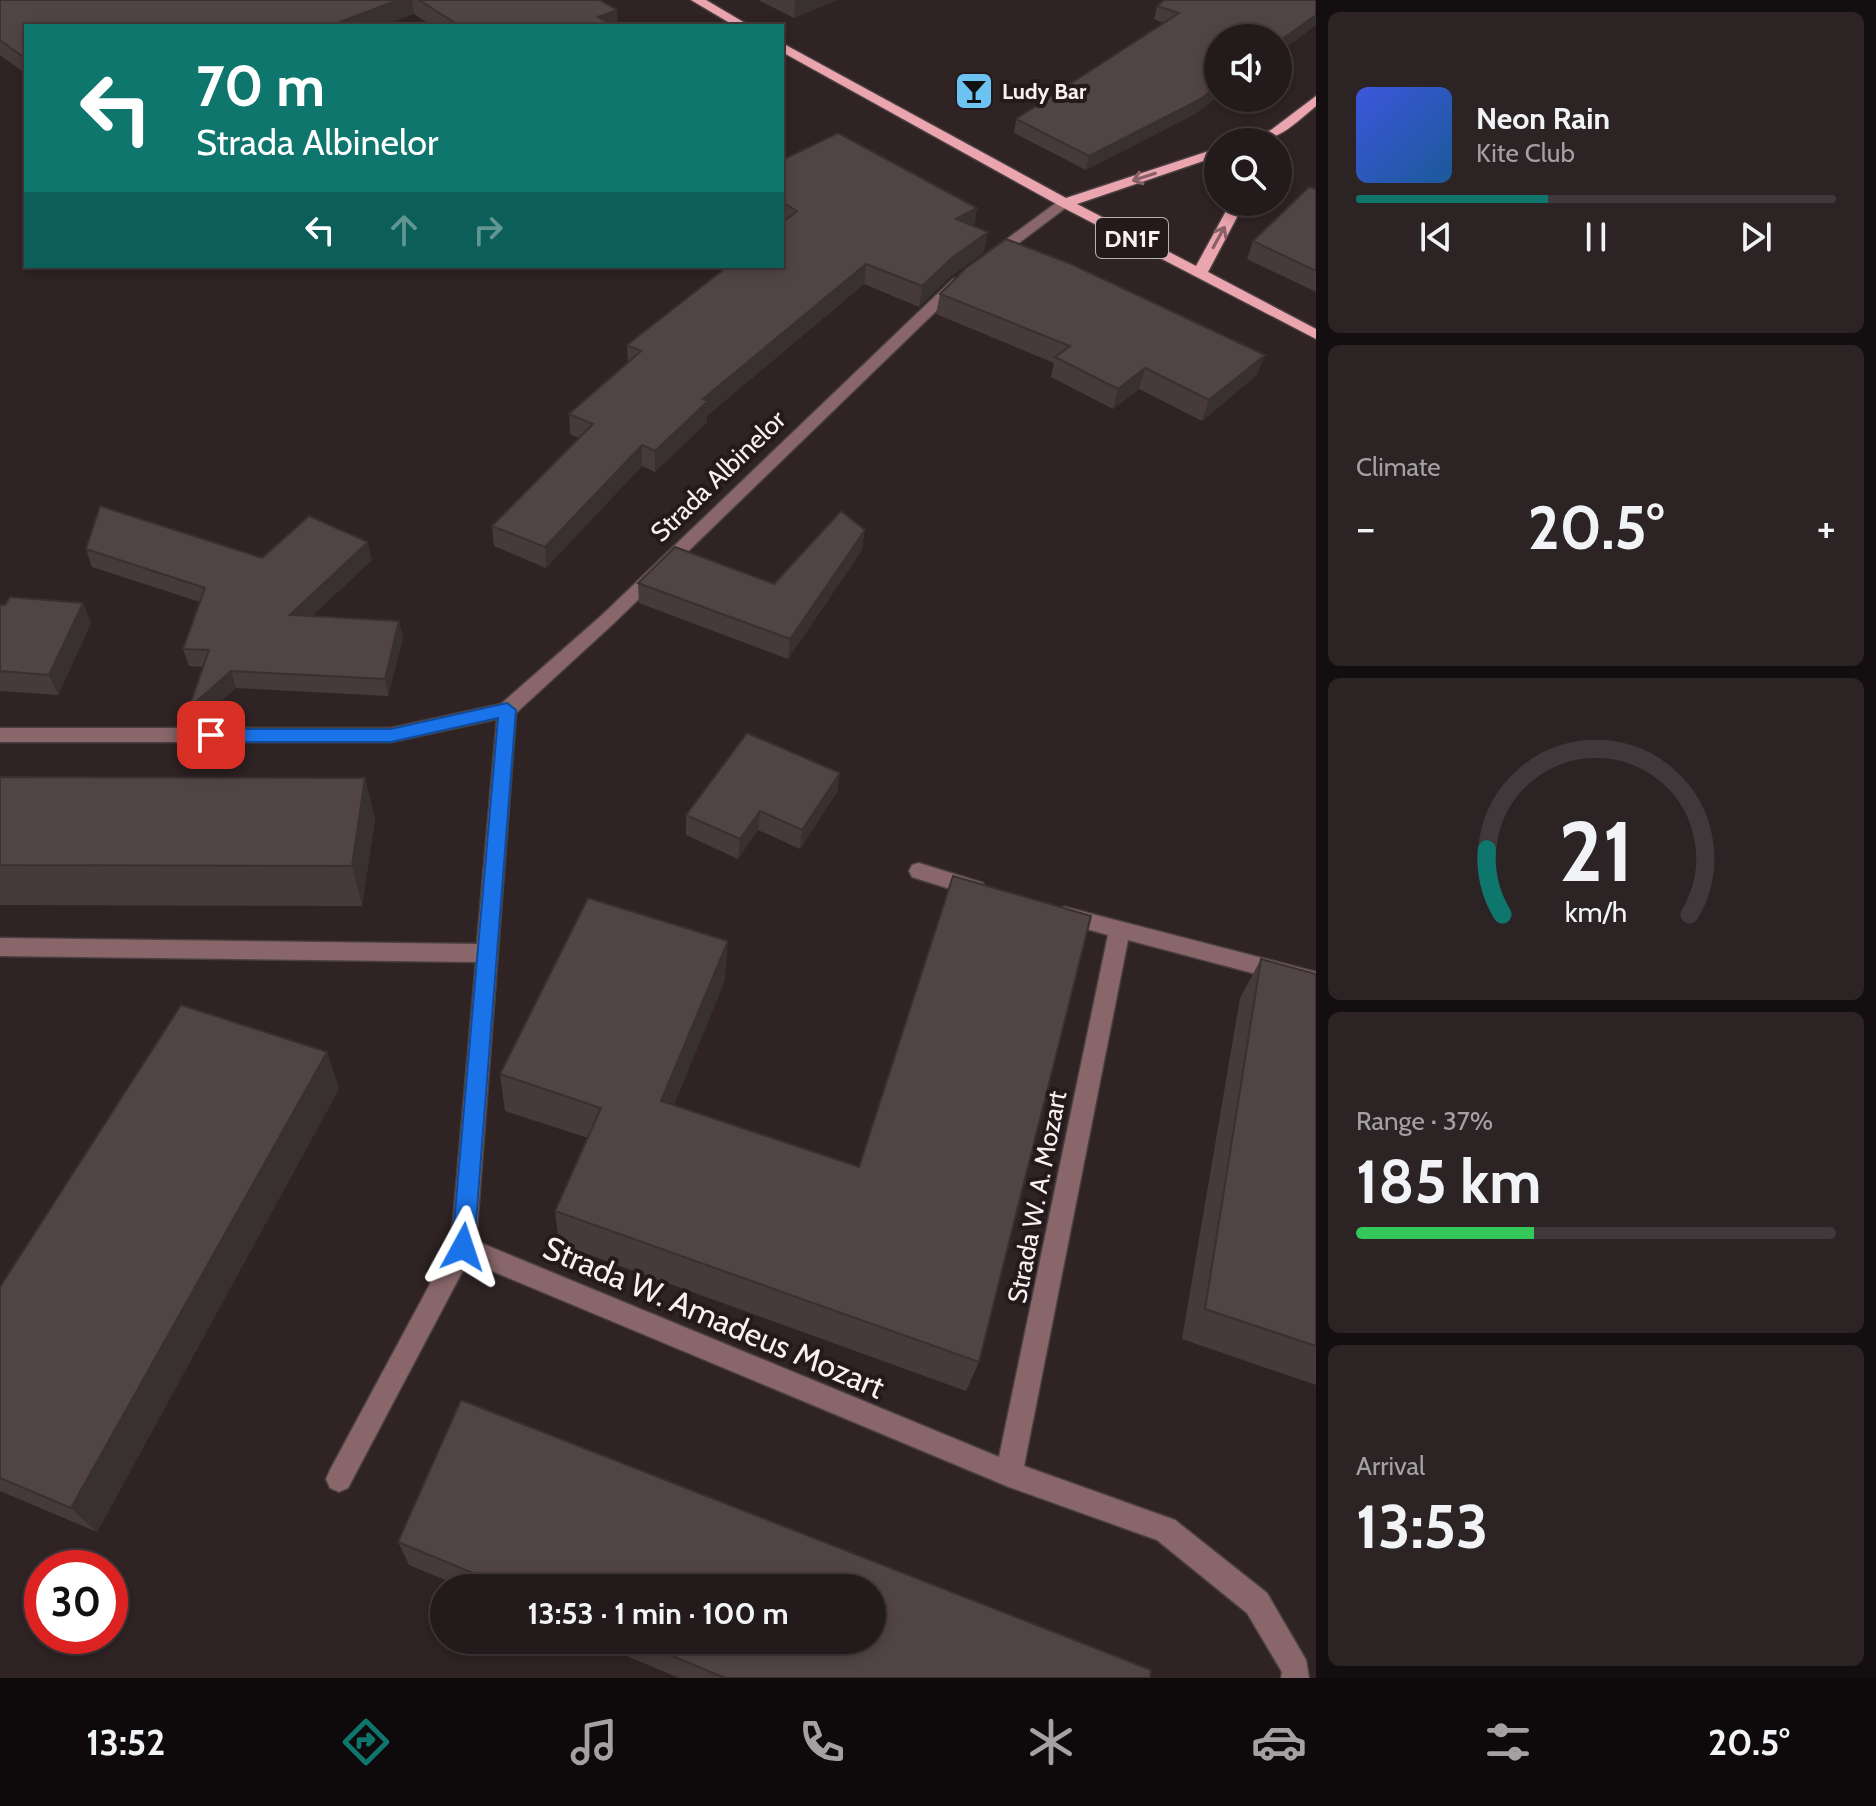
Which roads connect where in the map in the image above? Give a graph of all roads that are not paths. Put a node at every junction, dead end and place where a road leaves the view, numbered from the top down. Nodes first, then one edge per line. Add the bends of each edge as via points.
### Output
1 (697, 0) edge
2 (740, 24) edge
3 (784, 48) edge
4 (1316, 100) edge
5 (1284, 128) edge
6 (1204, 157) edge
7 (1065, 203) junction
8 (1231, 216) edge
9 (1200, 273) junction
10 (1316, 335) edge
11 (507, 710) junction
12 (0, 735) edge
13 (919, 871) dead end
14 (991, 893) edge
15 (1048, 910) edge
16 (1119, 932) junction
17 (0, 947) edge
18 (487, 953) junction
19 (1316, 981) edge
20 (463, 1247) junction
21 (1009, 1474) junction
22 (339, 1479) dead end
23 (1295, 1678) edge

1 - 2 main road
3 - 7 main road, DN1F
4 - 5 main road
6 -> 7 main road
7 - 9 main road, DN1F
7 - 11 street, Strada Albinelor via 974,270
9 -> 8 main road
9 - 10 main road, DN1F
11 - 12 street, Strada Albinelor via 391,735
11 - 18 street
13 - 14 street
15 - 16 street
16 - 19 street
16 - 21 street, Strada W. A. Mozart
17 - 18 street
18 - 20 street
20 - 21 street, Strada W. Amadeus Mozart
20 - 22 street
21 - 23 street, Strada W. Amadeus Mozart via 1165,1530 1257,1603 1296,1670

